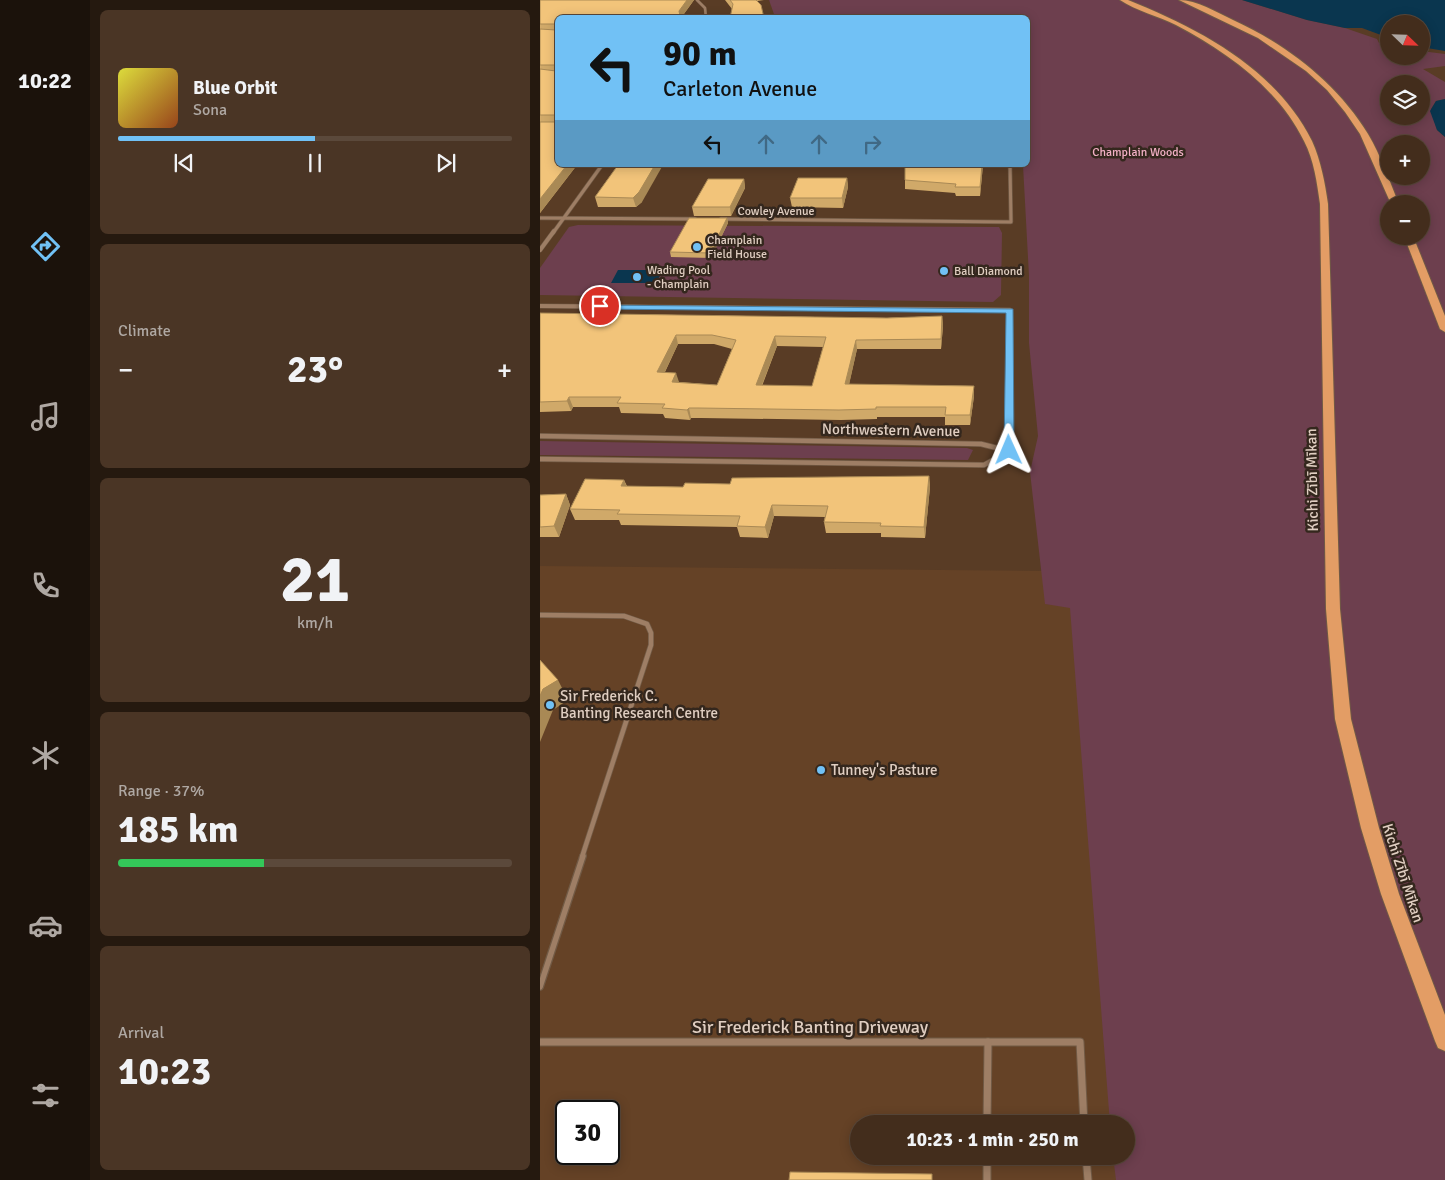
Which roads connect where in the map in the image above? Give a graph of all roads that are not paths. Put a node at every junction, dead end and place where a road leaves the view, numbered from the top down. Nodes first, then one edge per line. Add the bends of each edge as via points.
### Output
1 (697, 0) edge
2 (1123, 0) edge
3 (1182, 0) edge
4 (706, 15) edge
5 (601, 167) edge
6 (1010, 167) edge
7 (1391, 195) edge
8 (540, 218) edge
9 (564, 218) junction
10 (704, 219) edge
11 (714, 219) edge
12 (1412, 245) edge
13 (540, 250) edge
14 (540, 306) edge
15 (1444, 326) edge
16 (540, 436) edge
17 (1009, 450) junction
18 (540, 459) edge
19 (540, 615) edge
20 (540, 987) edge
21 (1445, 1041) edge
22 (540, 1042) edge
23 (988, 1042) junction
24 (987, 1115) edge
25 (1084, 1115) edge
26 (987, 1165) edge
27 (1087, 1165) edge
28 (987, 1180) edge
29 (1088, 1180) edge

1 - 4 street via 705,8
2 - 21 highway, Kichi Zībī Mīkan via 1186,29 1220,49 1261,81 1294,118 1308,142 1322,187 1328,321 1333,609 1343,719 1390,894
3 - 7 highway via 1262,38 1322,83 1364,134
5 - 9 street
6 - 11 street, Cowley Avenue via 1011,222
8 - 9 street
9 - 10 street
9 - 13 street
12 - 15 highway
14 - 17 street via 1010,310
16 - 17 street, Northwestern Avenue via 981,444
17 - 18 street via 984,465
19 - 20 lane via 624,616 647,624 651,633 651,645
22 - 23 street, Sir Frederick Banting Driveway
23 - 24 street
23 - 25 street, Sir Frederick Banting Driveway via 1080,1042
26 - 28 street
27 - 29 street

